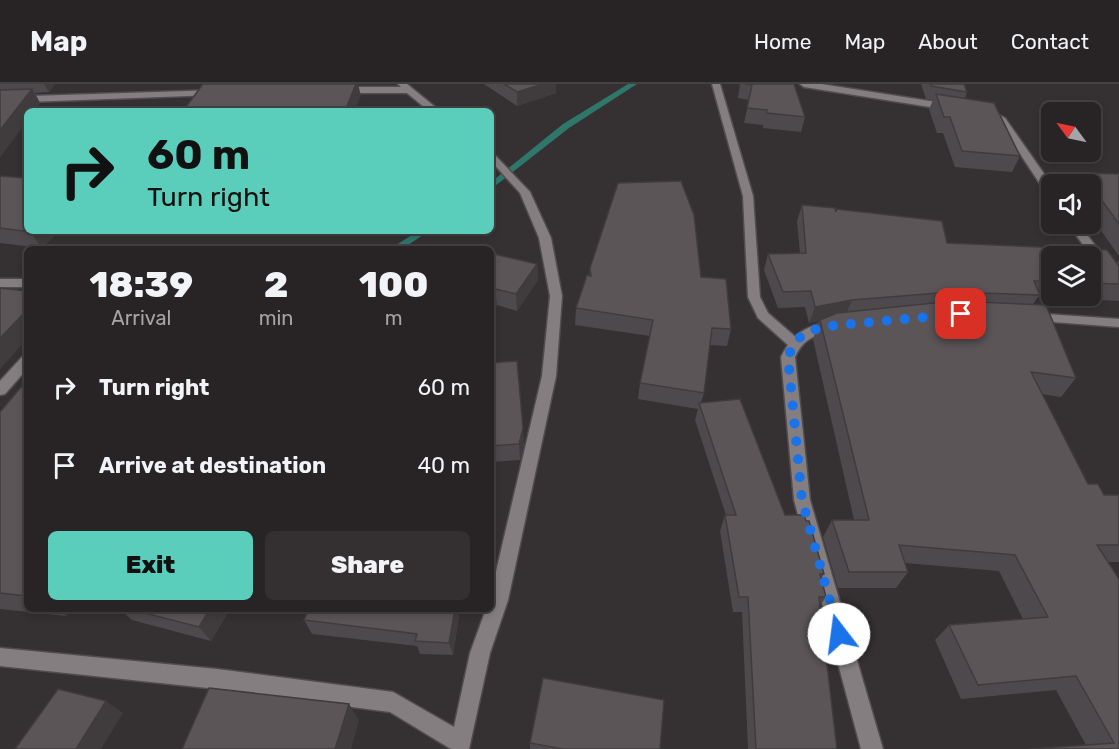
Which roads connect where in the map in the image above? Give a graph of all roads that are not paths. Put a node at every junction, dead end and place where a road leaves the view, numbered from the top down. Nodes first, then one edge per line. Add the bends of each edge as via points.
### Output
1 (716, 84) edge
2 (804, 84) edge
3 (404, 87) edge
4 (335, 90) edge
5 (228, 92) edge
6 (0, 100) edge
7 (431, 108) edge
8 (956, 108) edge
9 (977, 111) edge
10 (494, 157) edge
11 (1041, 178) edge
12 (1080, 234) edge
13 (0, 283) edge
14 (24, 283) edge
15 (1119, 286) edge
16 (1014, 316) edge
17 (1119, 323) edge
18 (852, 324) edge
19 (794, 343) junction
20 (24, 363) edge
21 (0, 390) edge
22 (0, 657) edge
23 (462, 746) edge
24 (872, 749) edge

1 - 19 street via 748,196 754,297 763,315
2 - 8 street
3 - 4 street
3 - 7 street
5 - 6 street
9 - 11 street via 1002,120
10 - 23 street via 525,192 545,238 556,296 549,376 499,600 480,652
12 - 15 street
13 - 14 street
16 - 17 street
18 - 19 street via 806,332
19 - 24 street via 788,357 802,500
20 - 21 street
22 - 23 street via 393,702

